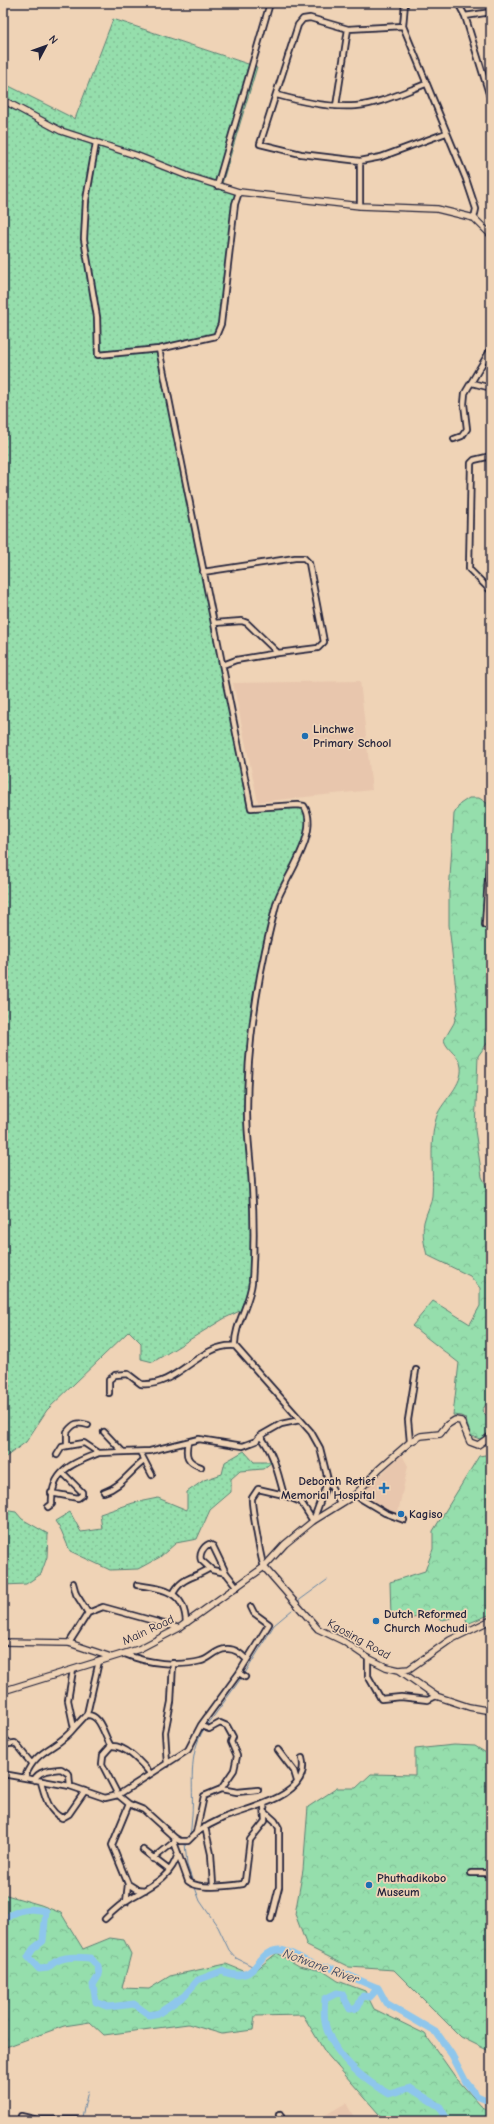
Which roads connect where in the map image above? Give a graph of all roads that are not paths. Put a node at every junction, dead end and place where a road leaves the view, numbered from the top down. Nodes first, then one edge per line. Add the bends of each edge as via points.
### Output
1 (270, 3) edge
2 (405, 3) edge
3 (459, 4) edge
4 (491, 12) edge
5 (465, 16) junction
6 (403, 26) junction
7 (348, 29) junction
8 (426, 84) junction
9 (277, 95) junction
10 (3, 100) edge
11 (491, 100) edge
12 (336, 106) junction
13 (446, 133) junction
14 (96, 143) junction
15 (360, 161) junction
16 (217, 186) junction
17 (239, 192) junction
18 (360, 206) junction
19 (474, 218) junction
20 (491, 235) edge
21 (159, 349) junction
22 (491, 349) edge
23 (472, 383) junction
24 (491, 388) edge
25 (454, 439) dead end
26 (491, 456) edge
27 (203, 572) junction
28 (491, 591) edge
29 (214, 623) junction
30 (278, 653) junction
31 (222, 666) junction
32 (491, 830) edge
33 (491, 928) edge
34 (235, 1346) junction
35 (416, 1370) dead end
36 (109, 1393) dead end
37 (300, 1420) junction
38 (88, 1425) dead end
39 (104, 1432) dead end
40 (260, 1436) junction
41 (491, 1436) edge
42 (188, 1442) junction
43 (410, 1442) junction
44 (67, 1446) junction
45 (123, 1452) junction
46 (140, 1452) junction
47 (99, 1453) junction
48 (57, 1455) dead end
49 (144, 1461) junction
50 (201, 1467) dead end
51 (63, 1473) junction
52 (152, 1475) dead end
53 (328, 1480) junction
54 (104, 1492) dead end
55 (51, 1493) junction
56 (355, 1494) junction
57 (284, 1495) junction
58 (340, 1504) junction
59 (48, 1507) dead end
60 (404, 1520) dead end
61 (313, 1521) junction
62 (264, 1567) junction
63 (210, 1568) junction
64 (226, 1573) junction
65 (73, 1583) dead end
66 (137, 1585) dead end
67 (237, 1587) junction
68 (173, 1594) junction
69 (251, 1607) dead end
70 (88, 1614) junction
71 (491, 1620) edge
72 (186, 1623) junction
73 (179, 1628) junction
74 (3, 1642) edge
75 (69, 1643) junction
76 (125, 1654) junction
77 (111, 1657) junction
78 (368, 1658) junction
79 (247, 1660) junction
80 (99, 1661) junction
81 (173, 1663) junction
82 (73, 1670) junction
83 (399, 1670) junction
84 (3, 1691) edge
85 (436, 1696) junction
86 (491, 1711) edge
87 (87, 1714) junction
88 (74, 1728) junction
89 (204, 1728) junction
90 (3, 1737) edge
91 (9, 1743) junction
92 (3, 1745) edge
93 (111, 1746) junction
94 (278, 1750) dead end
95 (302, 1758) dead end
96 (31, 1763) junction
97 (167, 1764) junction
98 (150, 1773) junction
99 (3, 1774) edge
100 (25, 1777) junction
101 (34, 1780) junction
102 (297, 1781) junction
103 (41, 1782) junction
104 (70, 1786) junction
105 (221, 1789) junction
106 (258, 1790) dead end
107 (85, 1791) junction
108 (118, 1795) junction
109 (129, 1804) junction
110 (264, 1804) junction
111 (266, 1812) junction
112 (205, 1827) junction
113 (196, 1833) junction
114 (174, 1840) junction
115 (143, 1850) dead end
116 (179, 1852) junction
117 (152, 1860) junction
118 (169, 1870) junction
119 (471, 1873) dead end
120 (491, 1874) edge
121 (128, 1884) junction
122 (214, 1885) junction
123 (146, 1890) junction
124 (126, 1902) junction
125 (105, 1919) dead end
126 (271, 1919) dead end
127 (280, 2114) dead end
128 (22, 2116) dead end
129 (42, 2120) edge
130 (76, 2120) edge
131 (283, 2121) edge

1 - 16 street
2 - 6 street
3 - 5 street
4 - 5 street
5 - 11 street
6 - 7 street
6 - 8 street
7 - 9 street via 310,18 303,19 298,25
7 - 12 street
8 - 12 street via 357,106
8 - 13 street
9 - 12 street via 298,101
9 - 15 street via 260,144 301,154
10 - 14 street via 50,126
13 - 15 street via 381,157
13 - 19 street via 476,209
14 - 16 street
14 - 21 street via 86,200 84,239 97,317 98,355
15 - 18 street
16 - 17 street
17 - 18 street
17 - 21 street via 235,204 221,324 216,336
18 - 19 street via 426,207
19 - 20 street
21 - 27 street
22 - 23 street
23 - 24 street
23 - 25 street via 465,393 467,429 462,436
26 - 28 street via 471,463 468,546 469,569
27 - 29 street
27 - 30 street via 295,558 304,558 309,563 324,642 318,648
29 - 30 street via 247,622
29 - 31 street
30 - 31 street via 236,660
31 - 34 street via 251,808 298,805 304,806 308,812 308,831 295,866 278,900 259,978 250,1054 247,1114 252,1186 252,1283 246,1308 235,1334
32 - 33 street via 485,926
34 - 36 street via 210,1350 193,1364 154,1383 141,1384 128,1374 115,1375 109,1380
34 - 37 street
35 - 43 street via 408,1429
37 - 40 street via 281,1424
37 - 53 street via 316,1438
38 - 44 street via 74,1424 65,1436
39 - 45 street
40 - 42 street via 256,1441 243,1446 199,1439
40 - 57 street via 267,1444
41 - 43 street via 478,1445 470,1442 461,1421 455,1420 446,1425 440,1434 421,1436
42 - 46 street
42 - 50 street via 187,1459
43 - 56 street, Main Road
44 - 47 street via 84,1443
44 - 48 street via 62,1447
45 - 46 street
45 - 47 street
46 - 49 street
47 - 51 street via 72,1463
49 - 52 street
49 - 54 street via 132,1469 114,1489
51 - 55 street
51 - 55 street via 82,1495 78,1498
53 - 58 street
53 - 61 street
55 - 59 street via 52,1504
56 - 58 street, Main Road
56 - 60 street via 385,1513
57 - 61 street via 301,1502
57 - 62 street via 258,1489 252,1498 259,1538 258,1548
58 - 61 street, Main Road
61 - 62 street, Main Road via 285,1544
62 - 67 street, Main Road
62 - 78 street, Kgosing Road via 313,1625
63 - 64 street
63 - 64 street via 200,1558 204,1548 209,1544 218,1554
63 - 68 street via 179,1583
64 - 67 street
65 - 70 street via 76,1594
66 - 68 street
67 - 72 street, Main Road
68 - 72 street via 185,1608
69 - 79 street via 254,1614 269,1624
70 - 73 street via 103,1607
70 - 75 street
71 - 83 street via 450,1640 415,1666
72 - 73 street, Main Road
73 - 76 street, Main Road
74 - 75 street
75 - 77 street
76 - 77 street, Main Road
76 - 81 street via 138,1660
77 - 80 street, Main Road
78 - 83 street, Kgosing Road via 382,1666
78 - 85 street via 368,1676 381,1699 401,1697 428,1700
79 - 81 street via 238,1652 223,1649 200,1661
79 - 89 street via 242,1675
80 - 82 street, Main Road
80 - 87 street
81 - 97 street via 171,1702 165,1732
82 - 84 street, Main Road
82 - 88 street via 68,1700
83 - 85 street
85 - 86 street
87 - 88 street
87 - 93 street via 97,1720
88 - 96 street via 66,1738 42,1752
89 - 97 street via 188,1750
89 - 105 street via 223,1723 232,1737 236,1763
90 - 91 street
91 - 92 street
91 - 96 street via 19,1746
93 - 98 street via 119,1747
93 - 108 street via 103,1755 102,1764
94 - 102 street via 294,1771
95 - 102 street via 303,1768
96 - 100 street
97 - 98 street
98 - 108 street
99 - 100 street
100 - 101 street
101 - 103 street
101 - 104 street via 44,1772 61,1769 69,1774
102 - 110 street via 283,1795
103 - 104 street
103 - 107 street via 53,1813 62,1818 69,1814
104 - 107 street
105 - 106 street via 237,1792
105 - 113 street via 204,1796
107 - 108 street via 105,1798
108 - 109 street
109 - 114 street via 144,1810
109 - 121 street via 112,1844
110 - 111 street
110 - 112 street
111 - 122 street via 264,1823 250,1840 244,1882 236,1885
111 - 126 street via 279,1828 279,1888
112 - 113 street
112 - 122 street
113 - 114 street via 188,1841
114 - 116 street
114 - 117 street
115 - 117 street
116 - 118 street
116 - 122 street via 188,1881 194,1885
117 - 118 street
118 - 123 street
119 - 120 street
121 - 123 street via 136,1889
121 - 124 street
123 - 124 street
124 - 125 street
127 - 131 street
128 - 129 street
129 - 130 street

